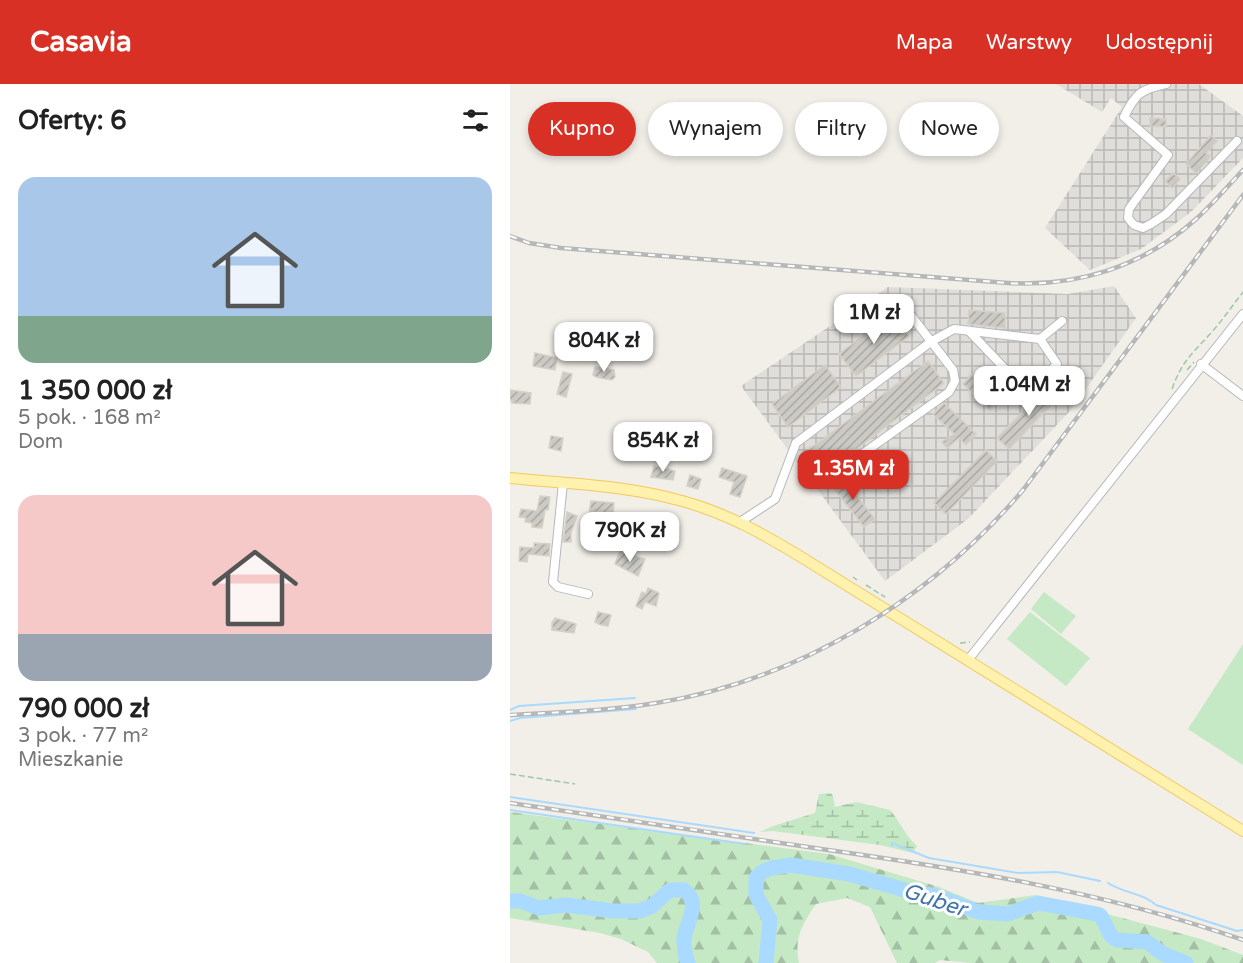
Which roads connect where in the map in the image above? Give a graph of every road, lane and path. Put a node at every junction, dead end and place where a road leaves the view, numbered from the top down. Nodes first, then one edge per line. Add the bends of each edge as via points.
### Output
1 (1166, 84) edge
2 (1237, 141) dead end
3 (1243, 292) edge
4 (910, 314) dead end
5 (1243, 314) edge
6 (1062, 321) dead end
7 (969, 331) junction
8 (1040, 339) junction
9 (932, 341) junction
10 (1201, 364) junction
11 (1169, 395) dead end
12 (1243, 396) edge
13 (830, 477) dead end
14 (510, 478) edge
15 (563, 483) junction
16 (740, 522) junction
17 (853, 577) dead end
18 (858, 580) dead end
19 (864, 584) dead end
20 (588, 594) dead end
21 (886, 598) dead end
22 (977, 638) dead end
23 (958, 643) dead end
24 (968, 660) junction
25 (510, 774) edge
26 (575, 784) dead end
27 (1243, 831) edge

1 - 2 street via 1137,95 1124,117 1168,155 1129,208 1128,218 1134,225 1147,227 1166,214
3 - 11 path via 1188,356
4 - 9 street
5 - 10 street
6 - 8 street
7 - 8 street
7 - 8 street via 1028,393 1058,364
7 - 9 street via 954,329
9 - 13 street via 952,370 955,381 949,392
9 - 16 street via 796,443 774,499
10 - 12 street
10 - 24 street
14 - 15 main road
15 - 16 main road via 672,498
15 - 20 street via 553,582 558,587
16 - 24 main road
17 - 18 path
19 - 21 path
22 - 23 path
24 - 27 main road
25 - 26 path

